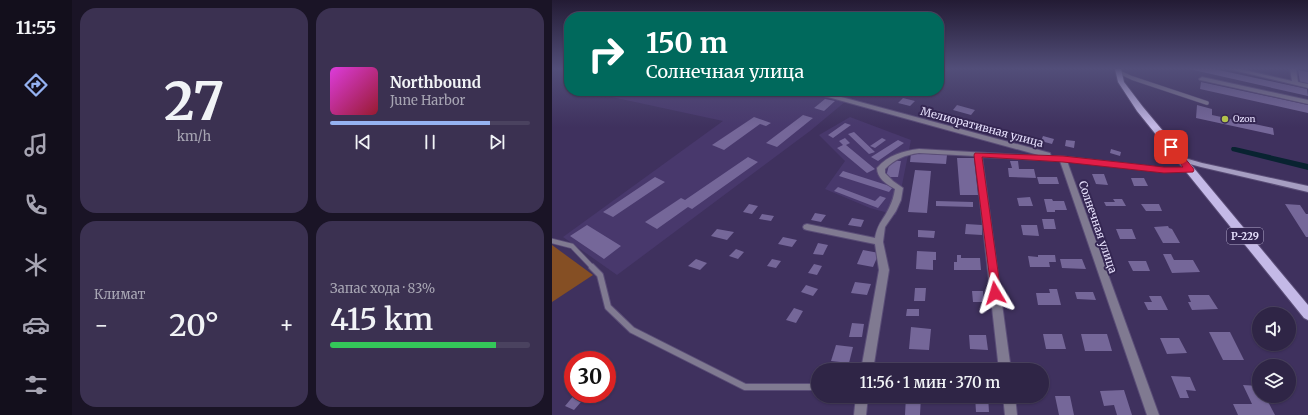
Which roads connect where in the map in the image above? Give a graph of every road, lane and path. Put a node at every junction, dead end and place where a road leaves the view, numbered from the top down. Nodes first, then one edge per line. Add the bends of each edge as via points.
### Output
1 (1125, 88) edge
2 (1163, 88) edge
3 (1242, 88) edge
4 (830, 96) edge
5 (1308, 102) edge
6 (1207, 103) dead end
7 (978, 155) junction
8 (1063, 159) junction
9 (1181, 159) junction
10 (1190, 170) junction
11 (1308, 189) edge
12 (807, 227) dead end
13 (552, 241) edge
14 (878, 242) junction
15 (1308, 314) edge
16 (868, 363) edge
17 (1004, 363) edge
18 (811, 386) edge
19 (861, 403) edge
20 (1009, 403) edge
21 (860, 415) edge
22 (1011, 415) edge
23 (1153, 415) edge

1 - 9 main road, Р-229
2 - 6 lane
3 - 5 street
4 - 8 street, Мелиоративная улица
7 - 8 street
7 - 14 street via 919,151 903,152 890,159 881,168 881,174 899,188 898,200 881,227
7 - 17 street
8 - 10 street, Мелиоративная улица via 1164,170
8 - 23 street, Солнечная улица
9 - 10 main road, Р-229
9 - 11 street
10 - 15 main road, Р-229
12 - 14 street
13 - 18 lane via 572,246 600,275 608,307 632,330 745,387
14 - 16 street via 884,270
19 - 21 street
20 - 22 street

